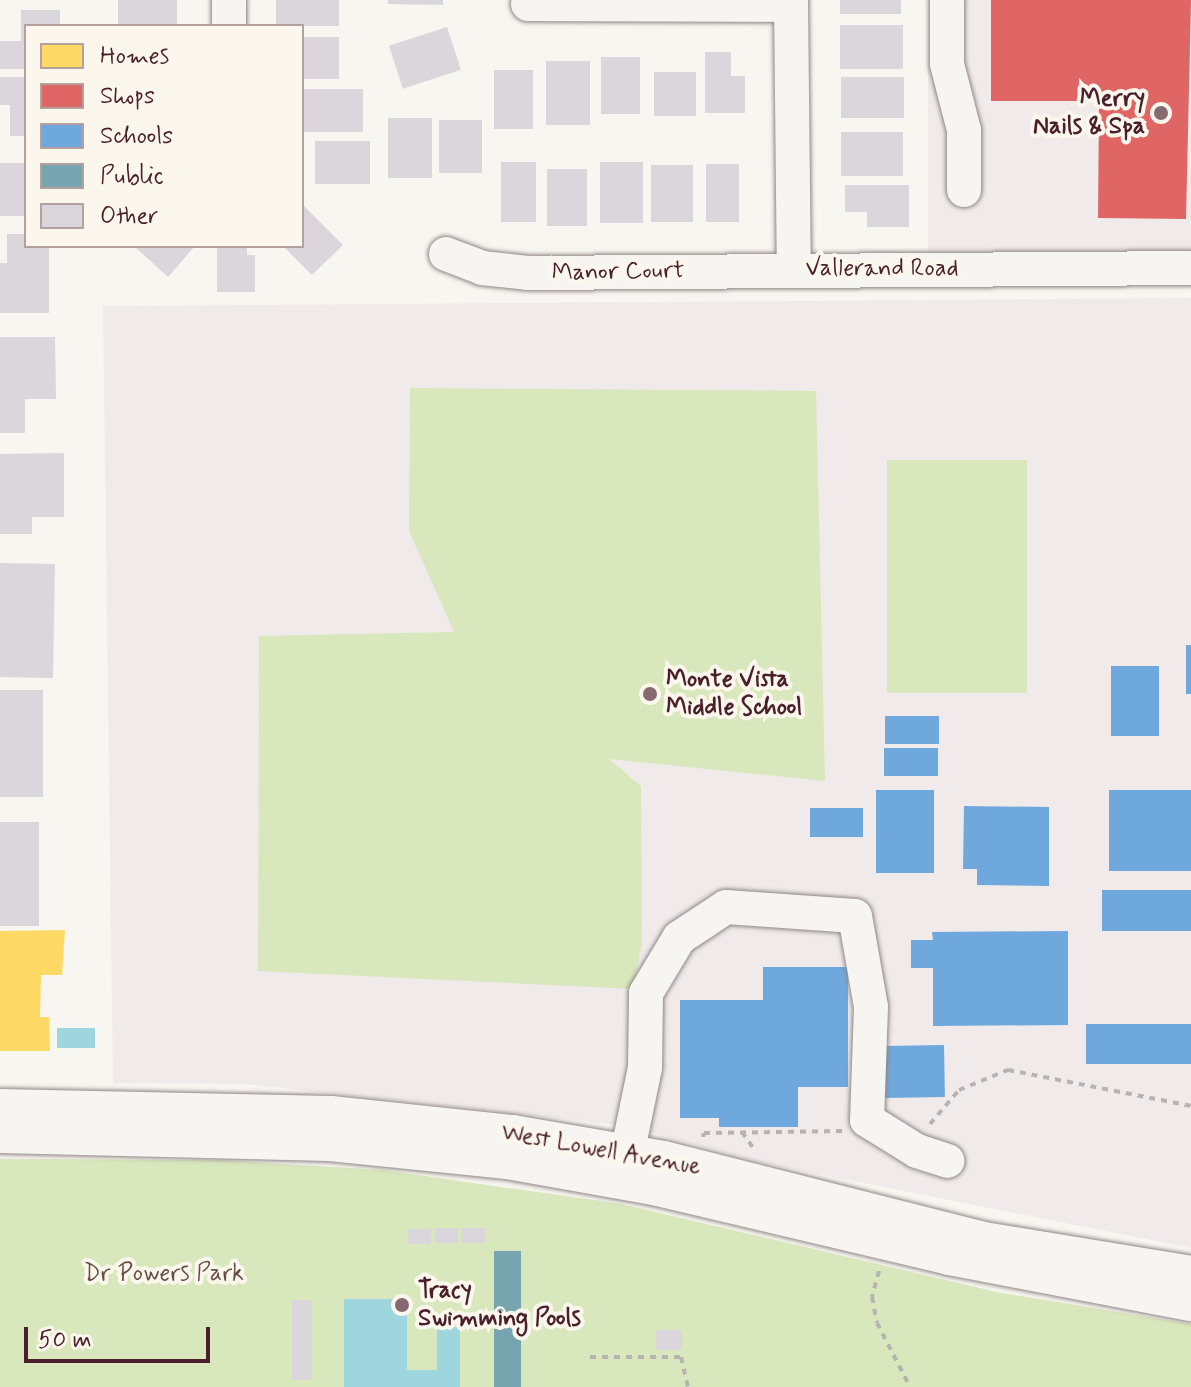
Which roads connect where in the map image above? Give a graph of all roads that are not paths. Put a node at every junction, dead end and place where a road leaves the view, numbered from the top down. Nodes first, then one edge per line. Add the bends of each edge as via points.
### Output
1 (229, 0) edge
2 (947, 0) edge
3 (791, 2) edge
4 (528, 4) dead end
5 (229, 24) edge
6 (964, 190) dead end
7 (446, 254) dead end
8 (1191, 268) edge
9 (794, 270) junction
10 (0, 1106) edge
11 (0, 1136) edge
12 (947, 1161) dead end
13 (625, 1167) junction
14 (1191, 1273) edge
15 (1191, 1304) edge

1 - 5 street
2 - 6 street via 947,64 964,130
3 - 4 street
3 - 9 street, Vallerand Road
7 - 9 street, Manor Court via 482,268 528,273
8 - 9 street, Vallerand Road
10 - 13 street, West Lowell Avenue via 331,1113 513,1132
11 - 13 street, West Lowell Avenue via 330,1144 507,1162
12 - 13 street via 917,1151 867,1120 871,1007 855,916 726,907 679,938 646,993 645,1068
13 - 14 street, West Lowell Avenue via 695,1166 984,1239
13 - 15 street, West Lowell Avenue via 980,1264

